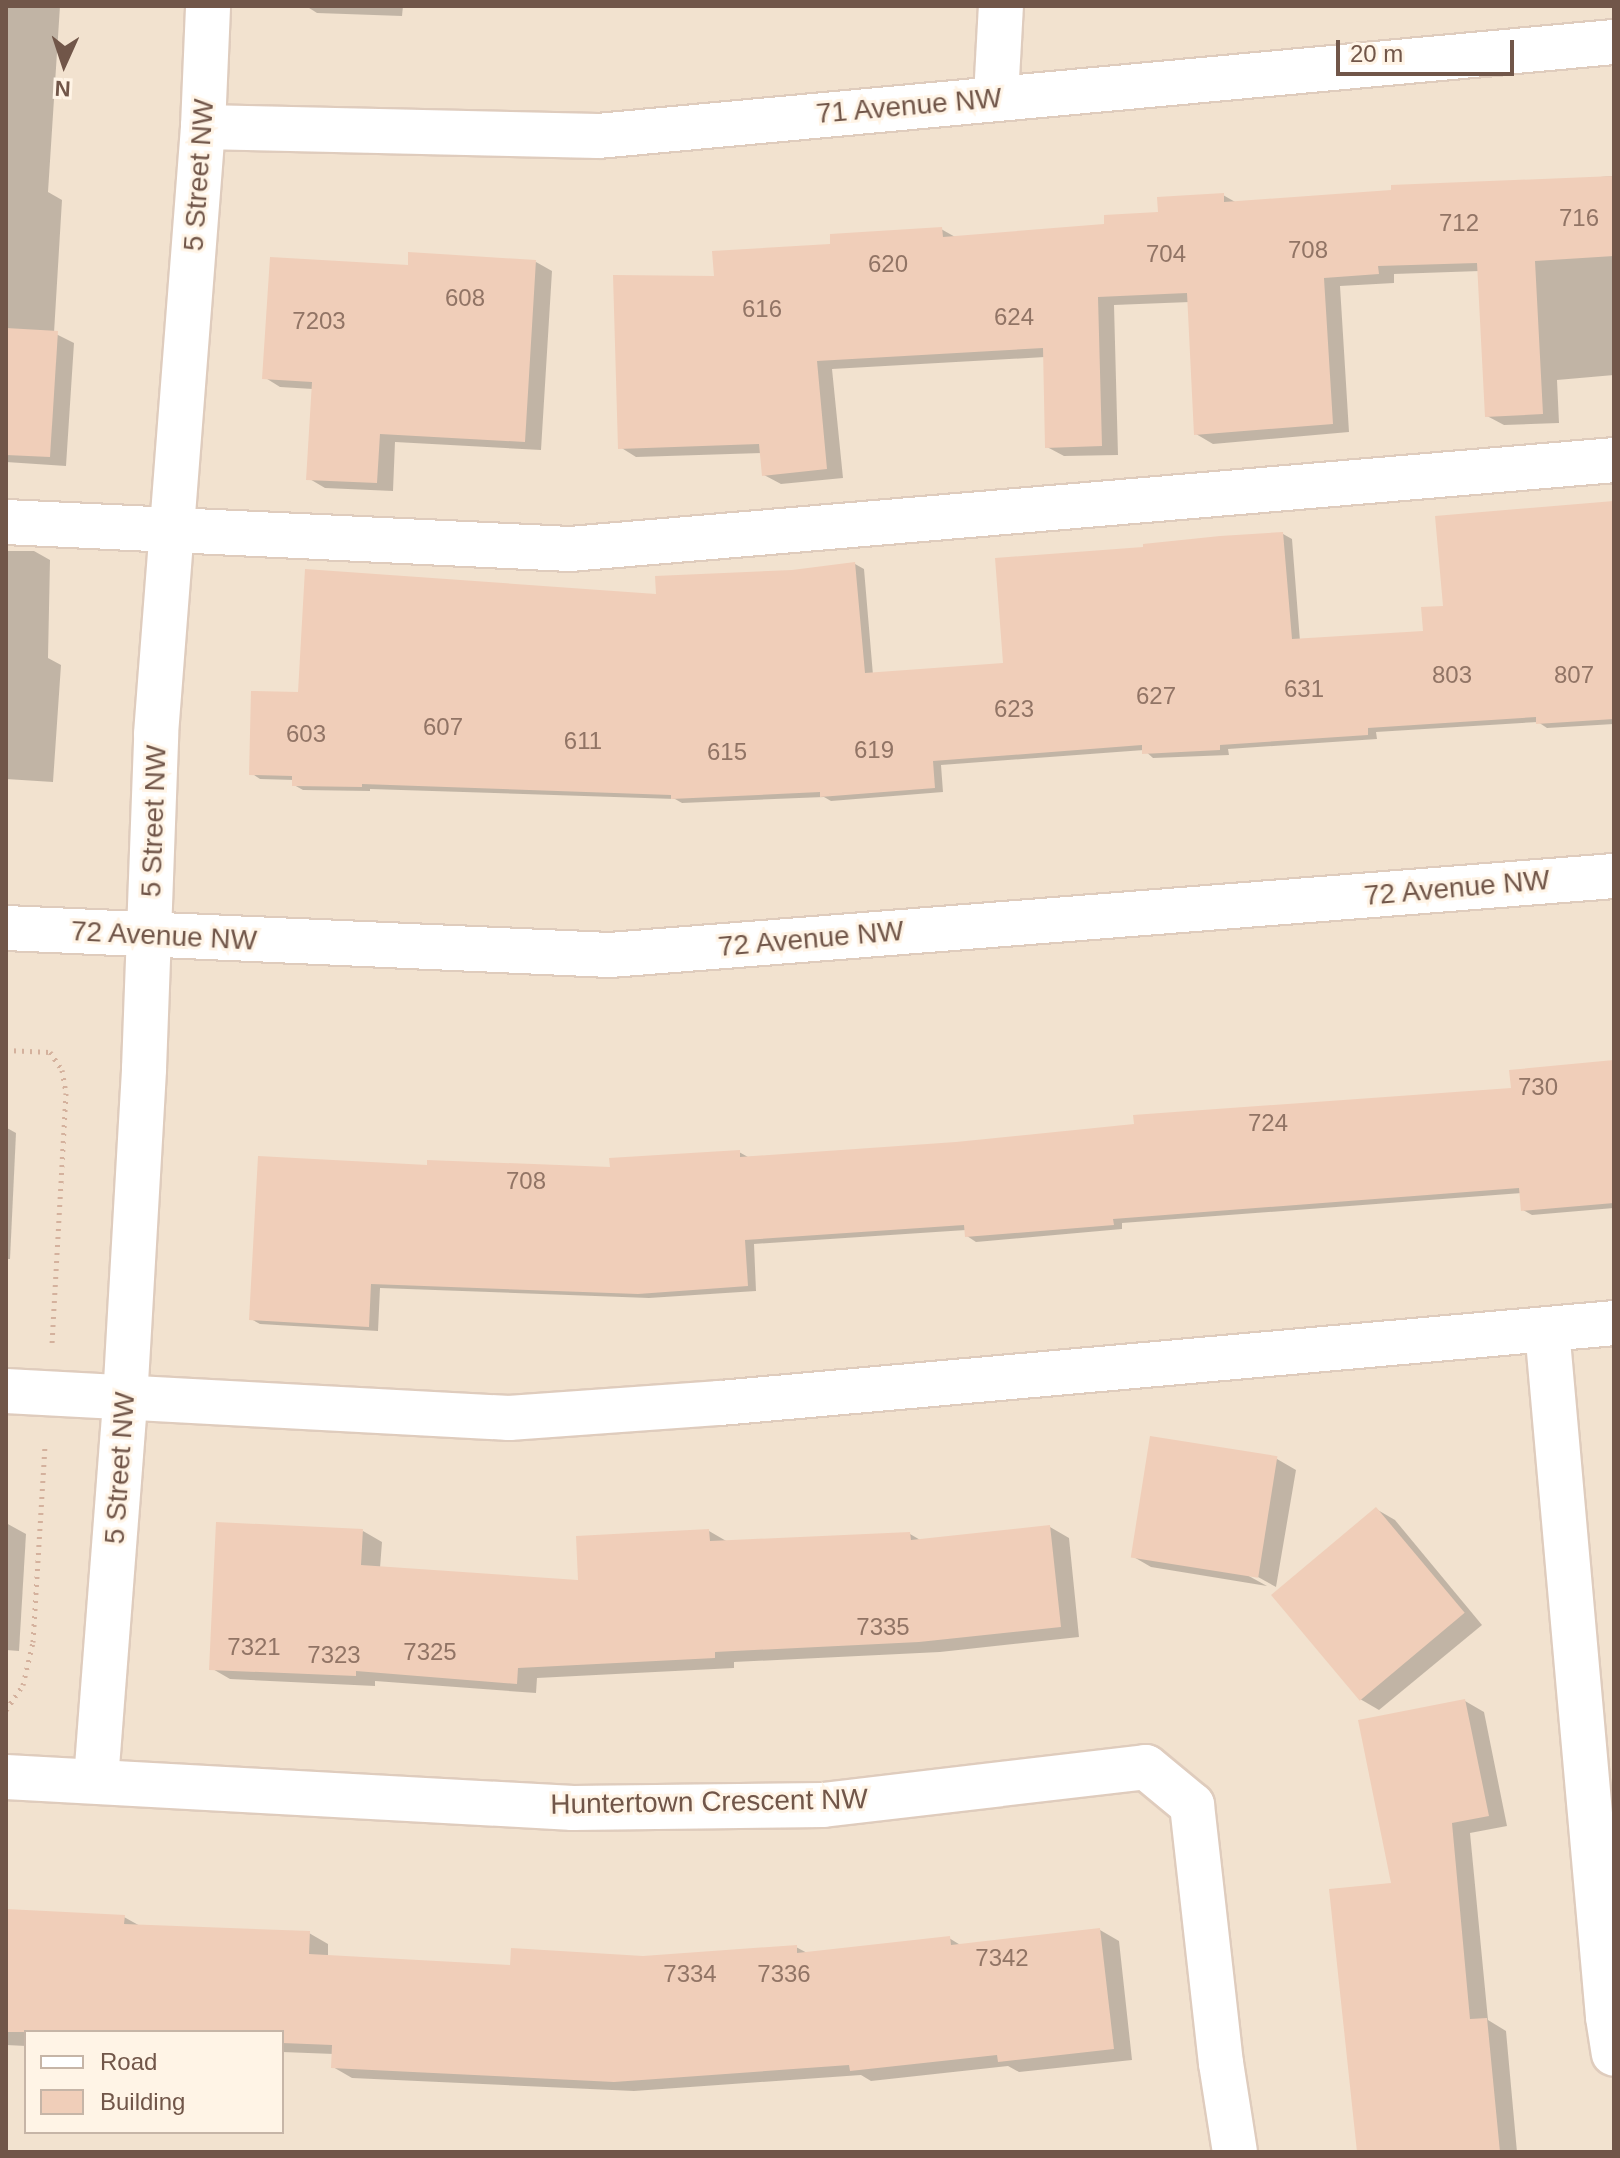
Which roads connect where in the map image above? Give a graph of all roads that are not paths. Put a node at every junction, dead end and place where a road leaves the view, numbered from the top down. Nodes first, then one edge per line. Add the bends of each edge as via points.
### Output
1 (208, 6) edge
2 (1001, 6) edge
3 (1614, 42) edge
4 (996, 97) junction
5 (203, 127) junction
6 (1614, 460) edge
7 (6, 522) edge
8 (174, 533) junction
9 (1614, 876) edge
10 (6, 928) edge
11 (151, 935) junction
12 (1614, 1323) edge
13 (1547, 1329) junction
14 (6, 1391) edge
15 (125, 1400) junction
16 (6, 1777) edge
17 (96, 1780) junction
18 (1614, 2054) edge
19 (1235, 2152) edge

1 - 5 street, 5 Street NW
2 - 4 street
3 - 4 street, 71 Avenue NW
4 - 5 street, 71 Avenue NW via 598,136
5 - 8 street, 5 Street NW
6 - 8 street via 570,549
7 - 8 street
8 - 11 street, 5 Street NW via 156,734
9 - 11 street, 72 Avenue NW via 610,955
10 - 11 street, 72 Avenue NW
11 - 15 street, 5 Street NW
12 - 13 street
13 - 15 street via 509,1418
13 - 18 street
14 - 15 street
15 - 17 street, 5 Street NW
16 - 17 street, Huntertown Crescent NW
17 - 19 street, Huntertown Crescent NW via 573,1808 823,1805 1146,1767 1192,1805

